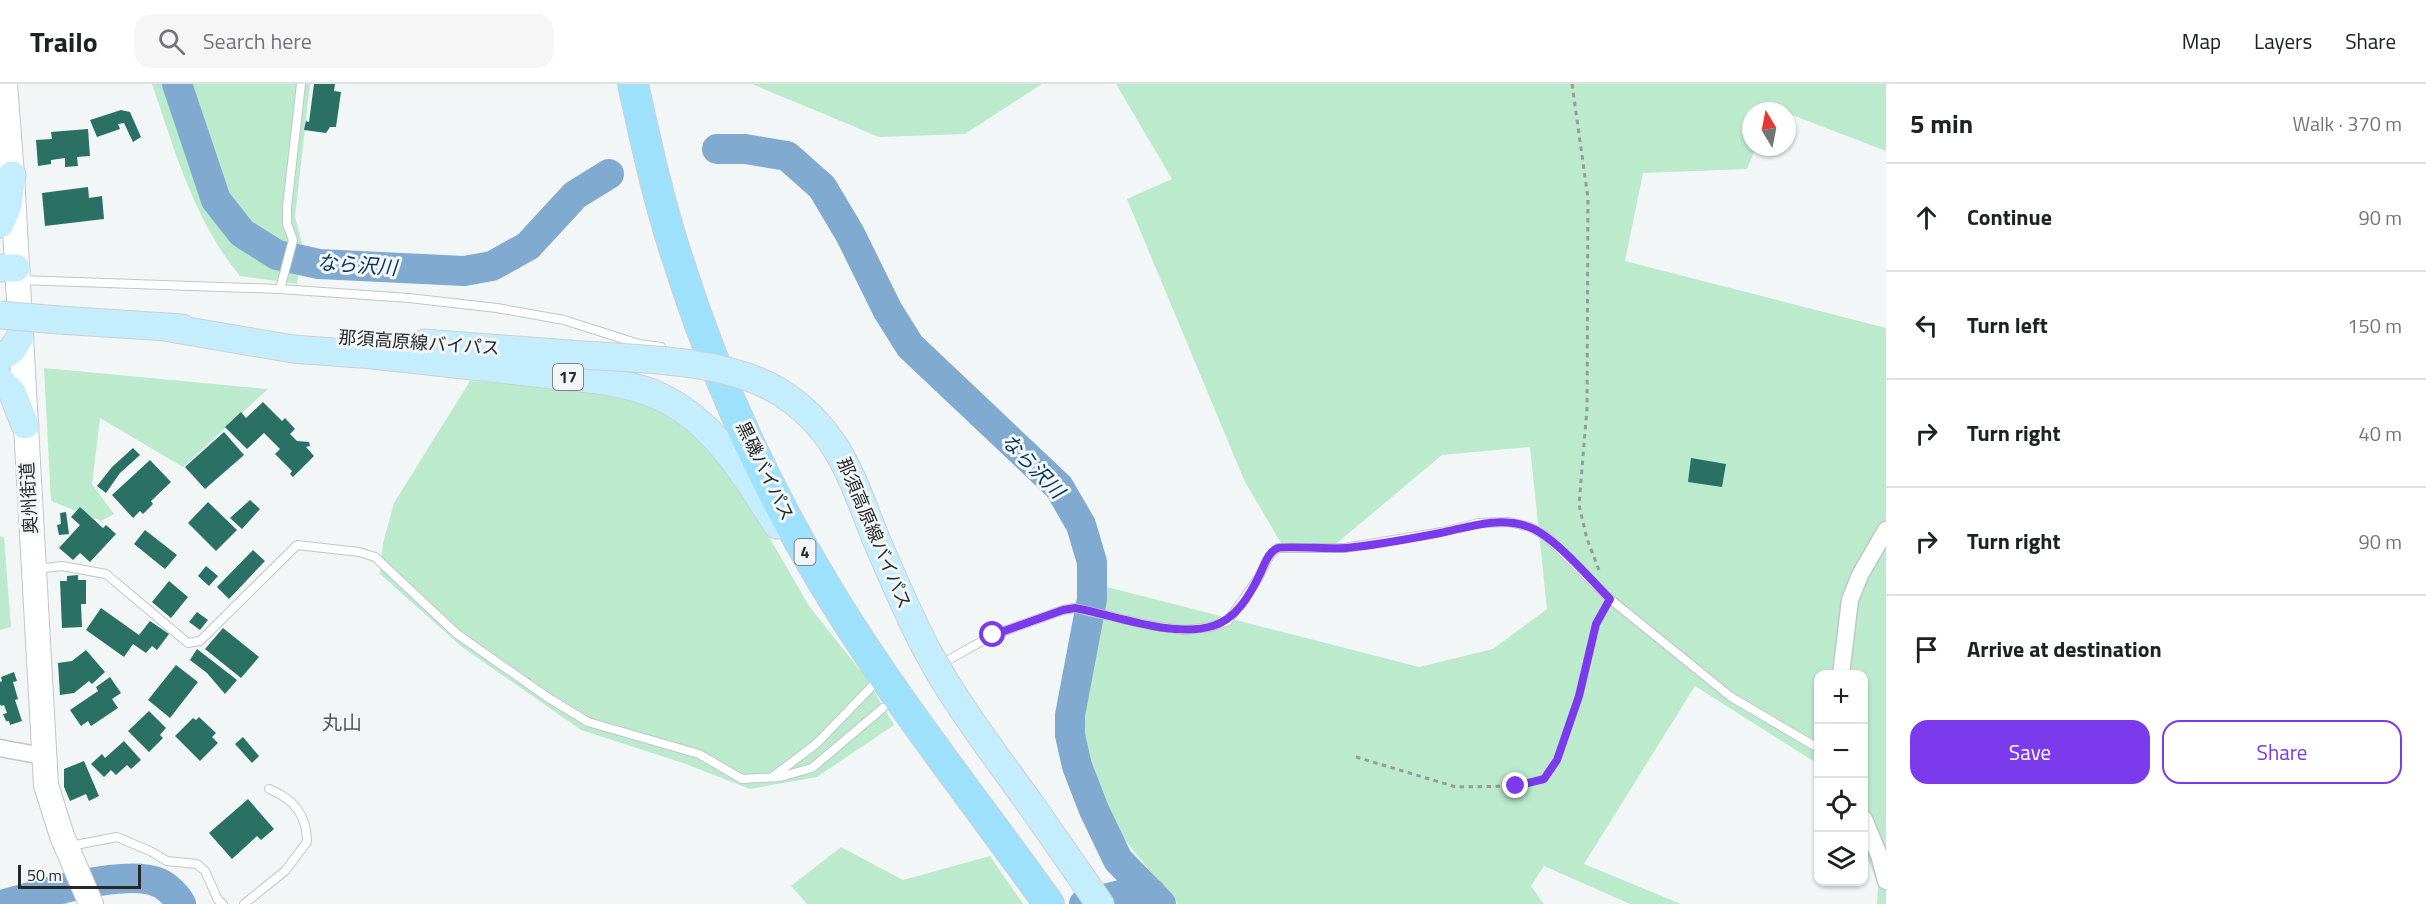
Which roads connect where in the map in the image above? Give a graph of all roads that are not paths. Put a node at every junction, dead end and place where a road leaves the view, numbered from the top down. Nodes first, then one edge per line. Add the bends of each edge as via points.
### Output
1 (5, 84) edge
2 (301, 84) edge
3 (633, 84) edge
4 (12, 175) junction
5 (0, 224) edge
6 (11, 272) edge
7 (280, 289) junction
8 (0, 315) edge
9 (164, 327) junction
10 (20, 337) junction
11 (672, 348) dead end
12 (0, 358) edge
13 (0, 380) edge
14 (25, 425) junction
15 (1886, 530) edge
16 (33, 569) junction
17 (856, 635) junction
18 (950, 659) dead end
19 (1842, 670) edge
20 (883, 675) junction
21 (883, 708) dead end
22 (1814, 746) edge
23 (0, 748) edge
24 (43, 756) junction
25 (772, 777) junction
26 (269, 789) dead end
27 (1868, 830) edge
28 (68, 850) junction
29 (1886, 881) edge
30 (1041, 894) edge
31 (91, 902) edge
32 (223, 904) edge
33 (244, 904) edge
34 (1100, 904) edge

1 - 4 main road, 奥州街道
2 - 7 lane via 286,207 293,240
3 - 17 highway, 黒磯バイパス / 4 via 654,179 707,353 773,492
4 - 5 main road via 8,206
4 - 6 main road, 奥州街道
6 - 7 lane
6 - 10 main road, 奥州街道
7 - 11 lane via 497,308 564,320 639,344
8 - 9 main road, 那須高原線バイパス / 17, bridge
9 - 17 main road, 那須高原線バイパス / 17 via 293,349 598,380 664,398 709,431 736,462 796,555
9 - 34 main road, 那須高原線バイパス / 17, bridge via 666,362 730,372 778,391 814,420 838,449 895,584 931,656
10 - 12 main road via 12,350
10 - 14 main road, 奥州街道
13 - 14 main road via 12,392
14 - 16 main road, 奥州街道
15 - 19 street via 1850,600
16 - 24 main road, 奥州街道
16 - 25 lane via 62,566 106,574 188,643 200,641 297,544 359,552 375,557 457,634 588,722 699,754 742,779
17 - 20 highway, 黒磯バイパス / 4
18 - 22 lane via 993,635 1075,608 1183,630 1211,627 1228,621 1278,548 1345,548 1479,523 1509,522 1530,527 1547,537 1610,599 1731,697
20 - 25 lane via 816,744
20 - 30 highway, 黒磯バイパス / 4
21 - 25 lane via 813,768
23 - 24 street
24 - 28 main road, 奥州街道 via 52,810
26 - 33 lane via 284,795 305,820 307,842 285,871
27 - 29 street
28 - 31 main road, 奥州街道
28 - 32 lane via 117,837 166,861 197,864

